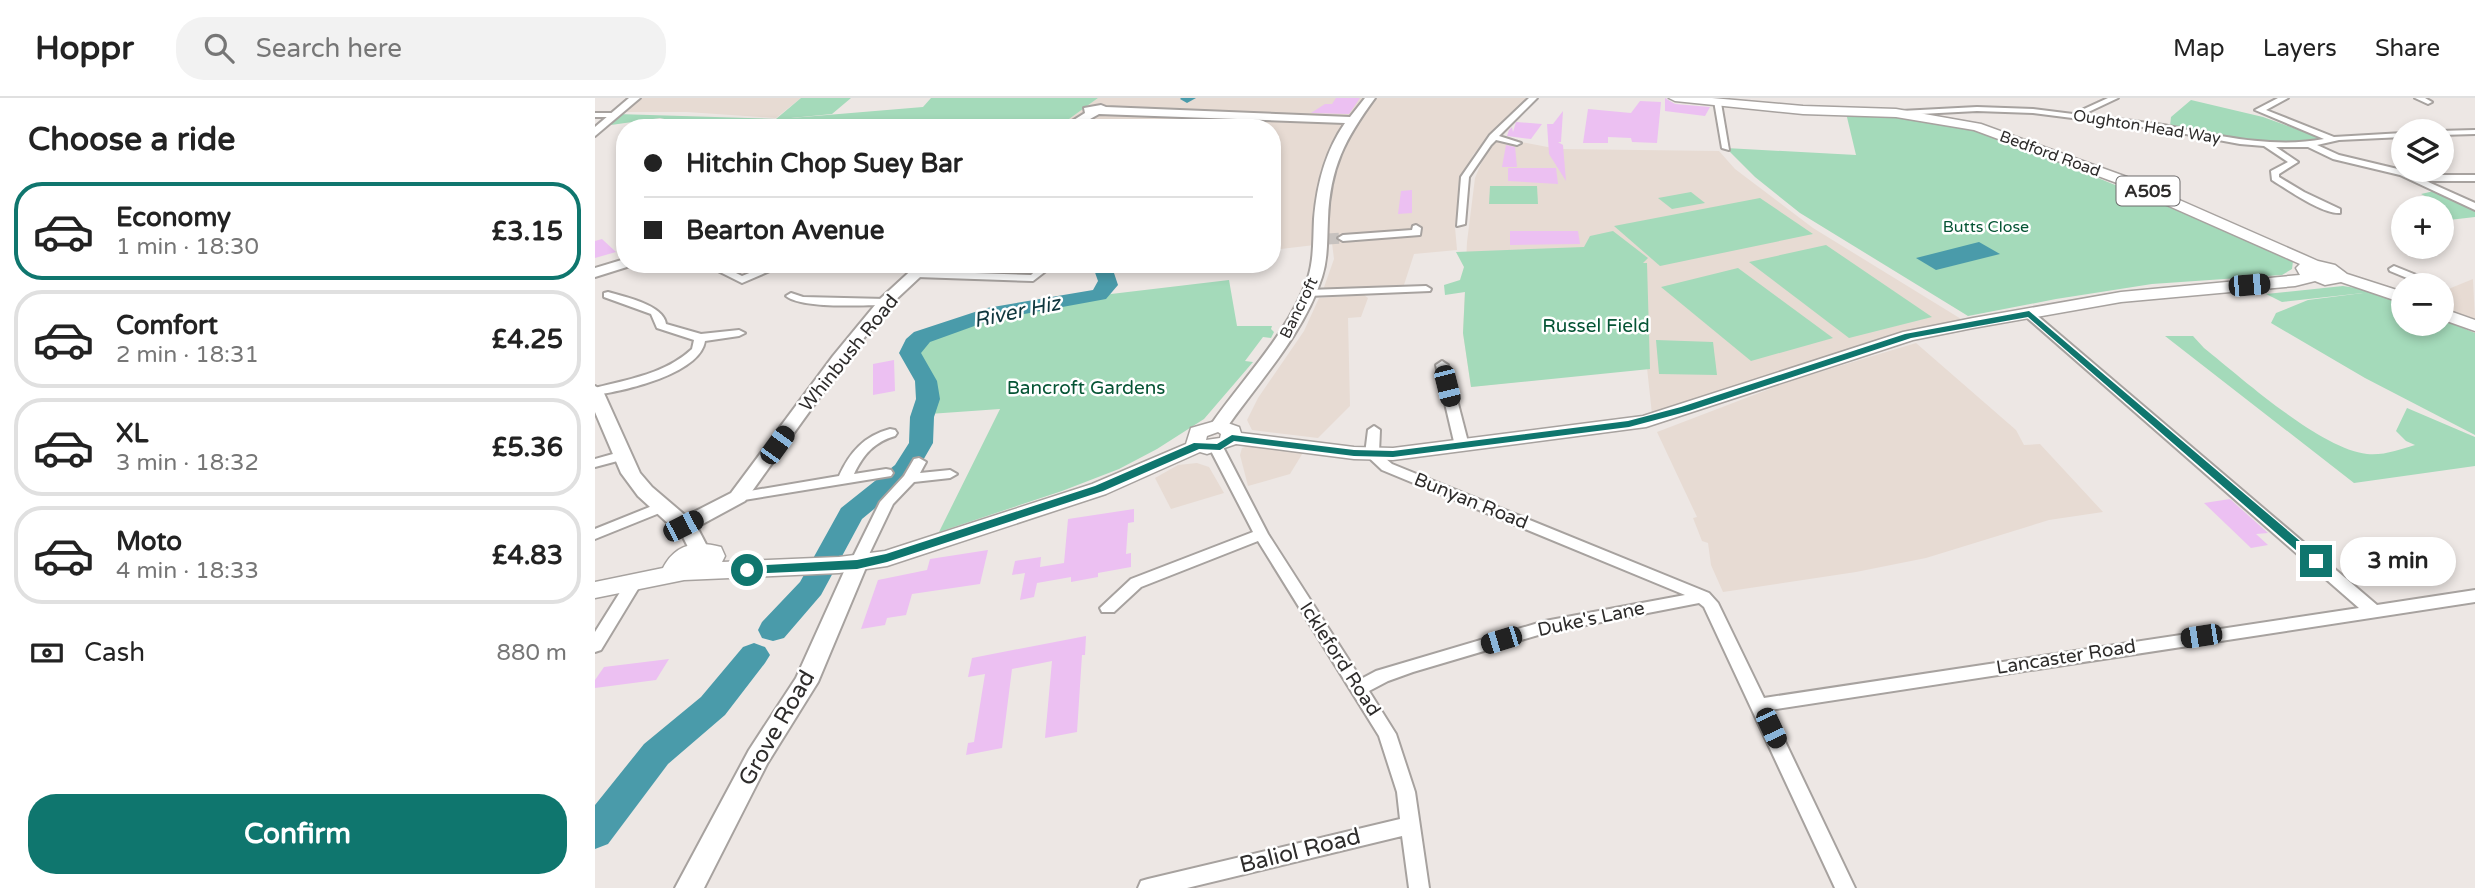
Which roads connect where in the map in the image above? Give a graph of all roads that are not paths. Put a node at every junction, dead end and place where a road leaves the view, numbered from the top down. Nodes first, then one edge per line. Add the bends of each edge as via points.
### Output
1 (635, 98) edge
2 (1103, 98) edge
3 (1114, 98) edge
4 (1370, 98) edge
5 (1533, 98) edge
6 (1675, 98) edge
7 (2114, 98) edge
8 (2284, 98) edge
9 (2419, 98) edge
10 (2012, 99) edge
11 (2428, 102) dead end
12 (1717, 103) junction
13 (1898, 105) edge
14 (1995, 109) junction
15 (1093, 110) junction
16 (1936, 111) junction
17 (595, 115) edge
18 (613, 115) junction
19 (2076, 116) junction
20 (1076, 119) edge
21 (1080, 119) edge
22 (1352, 120) junction
23 (1977, 127) junction
24 (2475, 132) edge
25 (595, 133) edge
26 (2454, 133) edge
27 (2391, 136) edge
28 (1493, 138) junction
29 (2333, 139) junction
30 (1517, 143) dead end
31 (2266, 144) junction
32 (2313, 145) junction
33 (1726, 148) dead end
34 (2391, 172) edge
35 (2454, 178) edge
36 (2475, 178) edge
37 (2424, 182) edge
38 (2475, 206) edge
39 (2337, 211) dead end
40 (1460, 224) dead end
41 (1416, 228) dead end
42 (1343, 238) tunnel mouth
43 (616, 266) edge
44 (2394, 269) dead end
45 (2314, 271) junction
46 (595, 273) edge
47 (728, 273) edge
48 (759, 273) edge
49 (918, 273) edge
50 (972, 273) edge
51 (1040, 273) edge
52 (2404, 273) edge
53 (1426, 289) dead end
54 (1308, 293) junction
55 (2391, 293) edge
56 (608, 295) dead end
57 (791, 296) dead end
58 (885, 302) junction
59 (2029, 314) junction
60 (2454, 318) edge
61 (2475, 326) edge
62 (739, 333) dead end
63 (700, 338) junction
64 (1442, 365) dead end
65 (595, 391) edge
66 (1374, 430) dead end
67 (890, 433) dead end
68 (1216, 439) junction
69 (1462, 446) junction
70 (1372, 454) junction
71 (620, 456) junction
72 (919, 462) dead end
73 (595, 463) edge
74 (886, 473) dead end
75 (950, 474) dead end
76 (910, 478) junction
77 (844, 481) junction
78 (738, 496) junction
79 (661, 507) junction
80 (683, 526) junction
81 (595, 534) edge
82 (1261, 534) junction
83 (698, 563) junction
84 (857, 565) junction
85 (632, 581) junction
86 (595, 590) edge
87 (2475, 596) edge
88 (1703, 597) junction
89 (1108, 608) dead end
90 (2373, 611) junction
91 (595, 646) edge
92 (1360, 688) junction
93 (1760, 705) junction
94 (1411, 825) junction
95 (689, 888) edge
96 (1148, 888) edge
97 (1419, 888) edge
98 (1845, 888) edge

1 - 18 street
2 - 15 street
3 - 15 street
4 - 22 street, Bancroft
5 - 28 street
6 - 12 main road, Bedford Road / A505
7 - 19 street
8 - 29 street via 2259,110
9 - 11 street
10 - 14 street
12 - 13 main road, Bedford Road / A505
12 - 33 street
13 - 16 main road, A505
13 - 23 main road, Bedford Road / A505
14 - 16 street, Oughton Head Way
14 - 19 street, Oughton Head Way
15 - 20 street
15 - 21 street
15 - 22 street
16 - 23 main road, A505
17 - 18 street
18 - 25 street
19 - 31 street, Oughton Head Way
22 - 54 street, Bancroft via 1328,163 1321,222 1325,239
23 - 45 main road, Bedford Road / A505 via 2122,180
24 - 26 street
27 - 29 street
28 - 30 street
28 - 40 street via 1465,177
29 - 32 street
31 - 32 street, Oughton Head Way
31 - 39 street via 2294,162 2274,173 2275,178
32 - 34 street via 2336,157
35 - 36 street
37 - 38 street
41 - 42 street via 1417,233
43 - 46 street
44 - 52 street
45 - 55 main road via 2331,280 2340,277
45 - 59 main road via 2295,281 2121,297
47 - 48 street via 742,280
49 - 58 street, Whinbush Road
50 - 51 street via 1034,278
53 - 54 street
54 - 68 street, Bancroft via 1281,345
56 - 63 street via 655,312 666,329
57 - 58 street
58 - 78 street, Whinbush Road
59 - 69 main road via 1909,336 1646,421
59 - 90 street
60 - 61 main road
62 - 63 street
63 - 65 street via 698,350 685,362
64 - 69 street
65 - 71 street
66 - 70 street
67 - 77 street via 876,436 857,453
68 - 70 main road, Bunyan Road
68 - 82 street, Ickleford Road
68 - 84 main road via 1099,489
69 - 70 main road
70 - 88 street, Bunyan Road via 1390,468
71 - 73 street
71 - 79 street
72 - 76 street
74 - 77 street
75 - 76 street
76 - 84 street via 887,502
77 - 78 street
78 - 80 street, Whinbush Road
79 - 80 street
79 - 81 street
80 - 83 street via 695,537
82 - 89 street via 1136,583
82 - 92 street, Ickleford Road
83 - 84 main road via 747,570
83 - 85 main road
84 - 95 street, Grove Road via 806,682 758,757
85 - 86 main road
85 - 91 street
87 - 90 street, Lancaster Road
88 - 92 street, Duke's Lane via 1545,627 1409,667
88 - 93 street via 1716,613
90 - 93 street, Lancaster Road
92 - 94 street, Ickleford Road via 1395,753
93 - 98 street
94 - 96 street, Baliol Road
94 - 97 street, Ickleford Road

